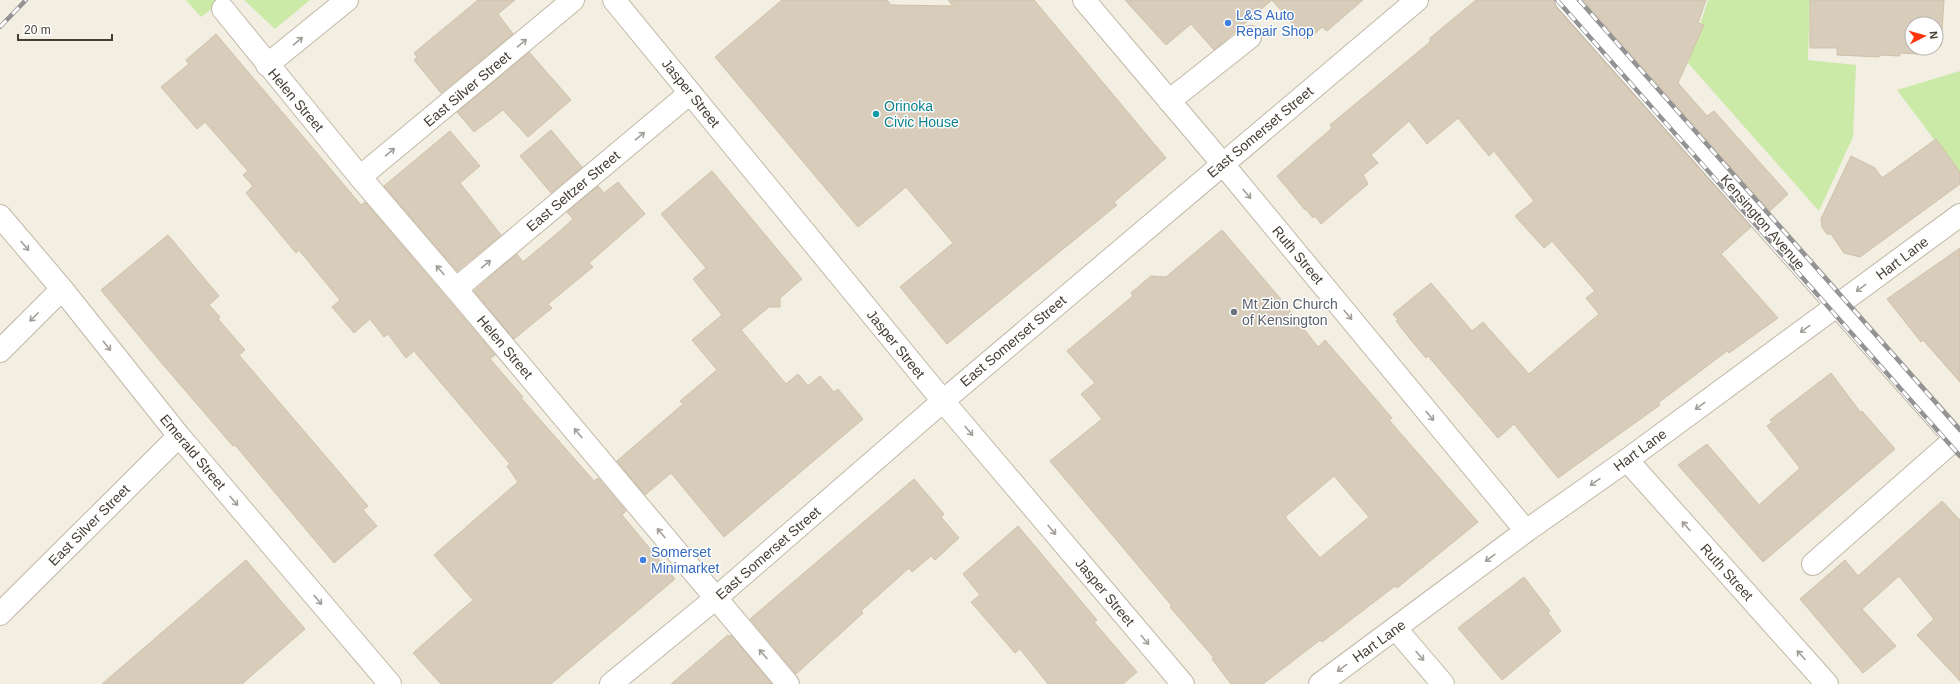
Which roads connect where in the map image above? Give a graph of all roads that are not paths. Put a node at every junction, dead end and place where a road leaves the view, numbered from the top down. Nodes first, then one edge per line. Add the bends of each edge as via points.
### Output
1 (347, 0) edge
2 (573, 0) edge
3 (614, 0) edge
4 (1084, 0) edge
5 (1417, 0) edge
6 (1566, 0) edge
7 (223, 9) dead end
8 (1250, 37) dead end
9 (268, 66) junction
10 (690, 93) junction
11 (1169, 101) junction
12 (1222, 163) junction
13 (360, 177) junction
14 (1960, 215) edge
15 (0, 216) edge
16 (62, 289) junction
17 (456, 289) junction
18 (1837, 306) junction
19 (0, 351) edge
20 (943, 401) junction
21 (179, 436) junction
22 (1958, 442) edge
23 (1627, 460) junction
24 (1526, 531) junction
25 (1813, 564) dead end
26 (716, 598) junction
27 (0, 614) edge
28 (1396, 629) junction
29 (390, 684) edge
30 (611, 684) edge
31 (788, 684) edge
32 (1183, 684) edge
33 (1320, 684) edge
34 (1443, 684) edge
35 (1827, 684) edge

9 -> 1 street
13 -> 2 street, East Silver Street
3 - 10 street, Jasper Street
4 - 11 street, Ruth Street
5 - 12 street, East Somerset Street
6 - 18 street, Kensington Avenue
7 - 9 street, Helen Street
8 - 11 street
9 - 13 street, Helen Street
17 -> 10 street, East Seltzer Street
10 - 20 street, Jasper Street
11 - 12 street, Ruth Street
12 - 20 street, East Somerset Street
12 -> 24 street, Ruth Street
17 -> 13 street, Helen Street
14 -> 18 street, Hart Lane
15 -> 16 street, Emerald Street
16 -> 19 street
16 -> 21 street, Emerald Street
26 -> 17 street, Helen Street
18 - 22 street, Kensington Avenue
18 -> 23 street, Hart Lane
20 - 26 street, East Somerset Street
20 -> 32 street, Jasper Street
21 - 27 street, East Silver Street
21 -> 29 street, Emerald Street
22 - 25 street
23 -> 24 street, Hart Lane
35 -> 23 street, Ruth Street
24 -> 28 street, Hart Lane
26 - 30 street, East Somerset Street
31 -> 26 street, Helen Street
28 -> 33 street, Hart Lane
28 -> 34 street

